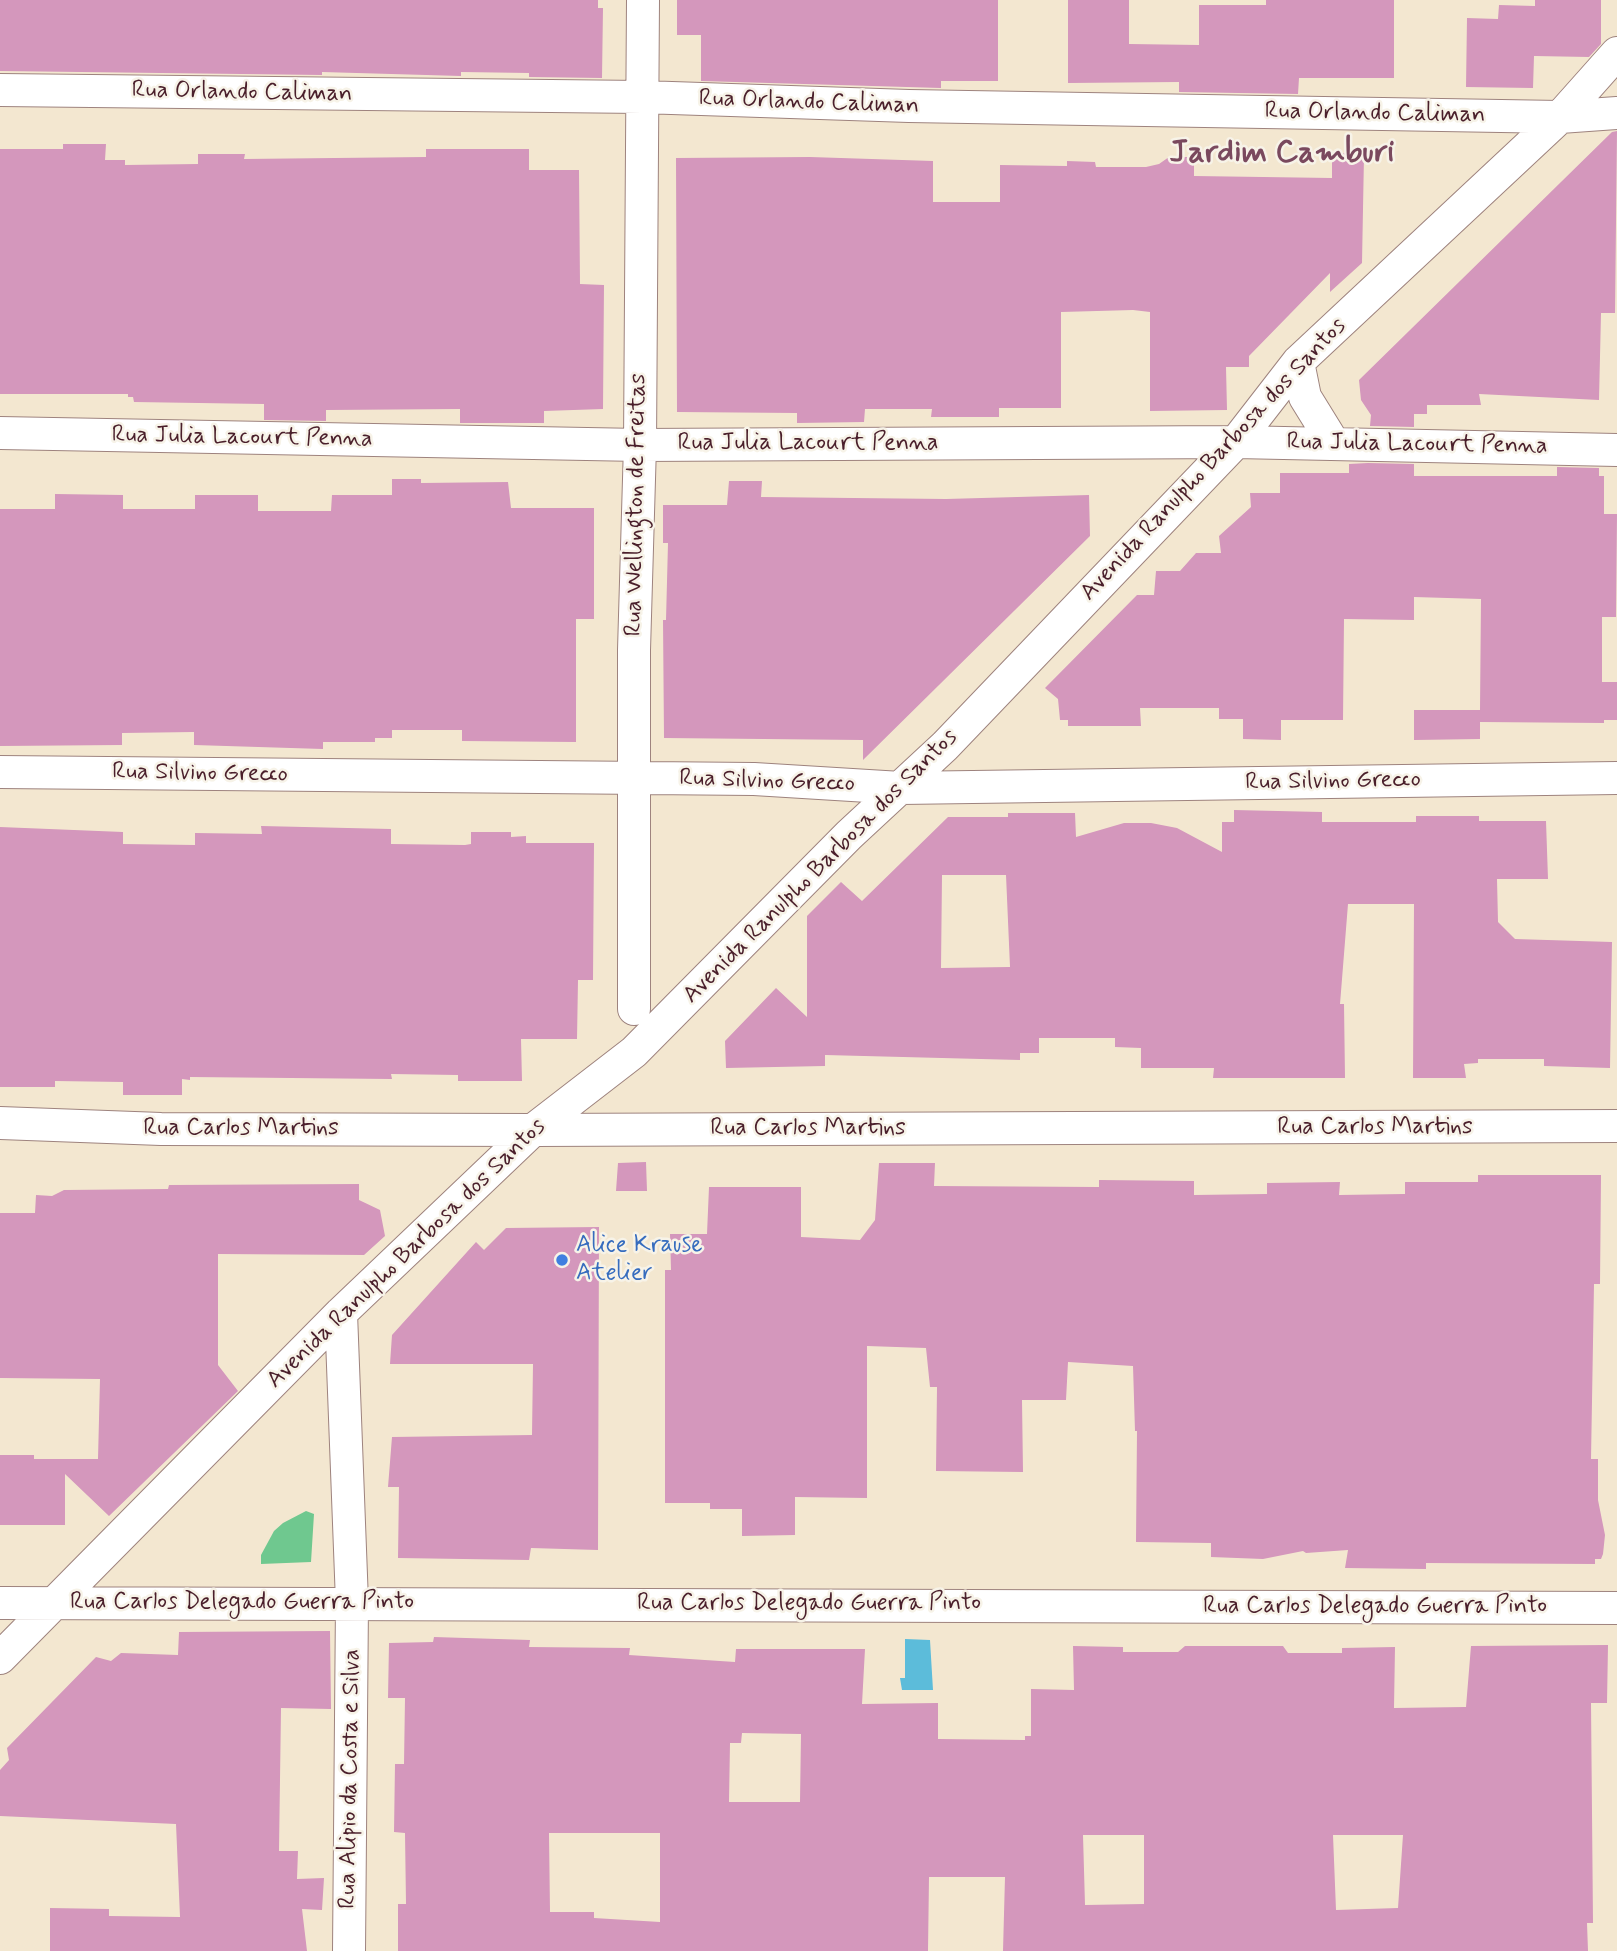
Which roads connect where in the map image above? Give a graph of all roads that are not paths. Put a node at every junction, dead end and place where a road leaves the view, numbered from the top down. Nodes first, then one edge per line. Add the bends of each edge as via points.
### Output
1 (643, 0) edge
2 (1617, 53) edge
3 (0, 90) edge
4 (642, 97) junction
5 (1617, 113) edge
6 (1560, 117) junction
7 (1298, 362) junction
8 (0, 433) edge
9 (1236, 442) junction
10 (1334, 444) junction
11 (640, 445) junction
12 (1617, 450) edge
13 (0, 772) edge
14 (635, 778) junction
15 (1617, 778) edge
16 (901, 788) junction
17 (634, 1010) dead end
18 (0, 1123) edge
19 (1617, 1126) edge
20 (533, 1130) junction
21 (341, 1313) junction
22 (352, 1602) junction
23 (0, 1603) edge
24 (57, 1603) junction
25 (1617, 1608) edge
26 (0, 1658) edge
27 (349, 1951) edge

1 - 4 street, Rua Wellington de Freitas
2 - 6 street, Avenida Ranulpho Barbosa dos Santos
3 - 4 street, Rua Orlando Caliman
4 - 6 street, Rua Orlando Caliman
4 - 11 street, Rua Wellington de Freitas
5 - 6 street, Rua Orlando Caliman
6 - 7 street, Avenida Ranulpho Barbosa dos Santos
7 - 9 street, Avenida Ranulpho Barbosa dos Santos
7 - 10 street via 1305,397
8 - 11 street, Rua Julia Lacourt Penna
9 - 10 street, Rua Julia Lacourt Penna
9 - 11 street, Rua Julia Lacourt Penna
9 - 16 street, Avenida Ranulpho Barbosa dos Santos
10 - 12 street, Rua Julia Lacourt Penna
11 - 14 street, Rua Wellington de Freitas
13 - 14 street, Rua Silvino Grecco
14 - 16 street, Rua Silvino Grecco via 818,781
14 - 17 street, Rua Wellington de Freitas
15 - 16 street, Rua Silvino Grecco
16 - 20 street, Avenida Ranulpho Barbosa dos Santos via 634,1052
18 - 20 street, Rua Carlos Martins via 161,1129
19 - 20 street, Rua Carlos Martins
20 - 21 street, Avenida Ranulpho Barbosa dos Santos
21 - 22 street, Rua Alipio da Costa e Silva
21 - 24 street, Avenida Ranulpho Barbosa dos Santos
22 - 24 street, Rua Carlos Delegado Guerra Pinto
22 - 25 street, Rua Carlos Delegado Guerra Pinto
22 - 27 street, Rua Alipio da Costa e Silva
23 - 24 street, Rua Carlos Delegado Guerra Pinto
24 - 26 street, Avenida Ranulpho Barbosa dos Santos

